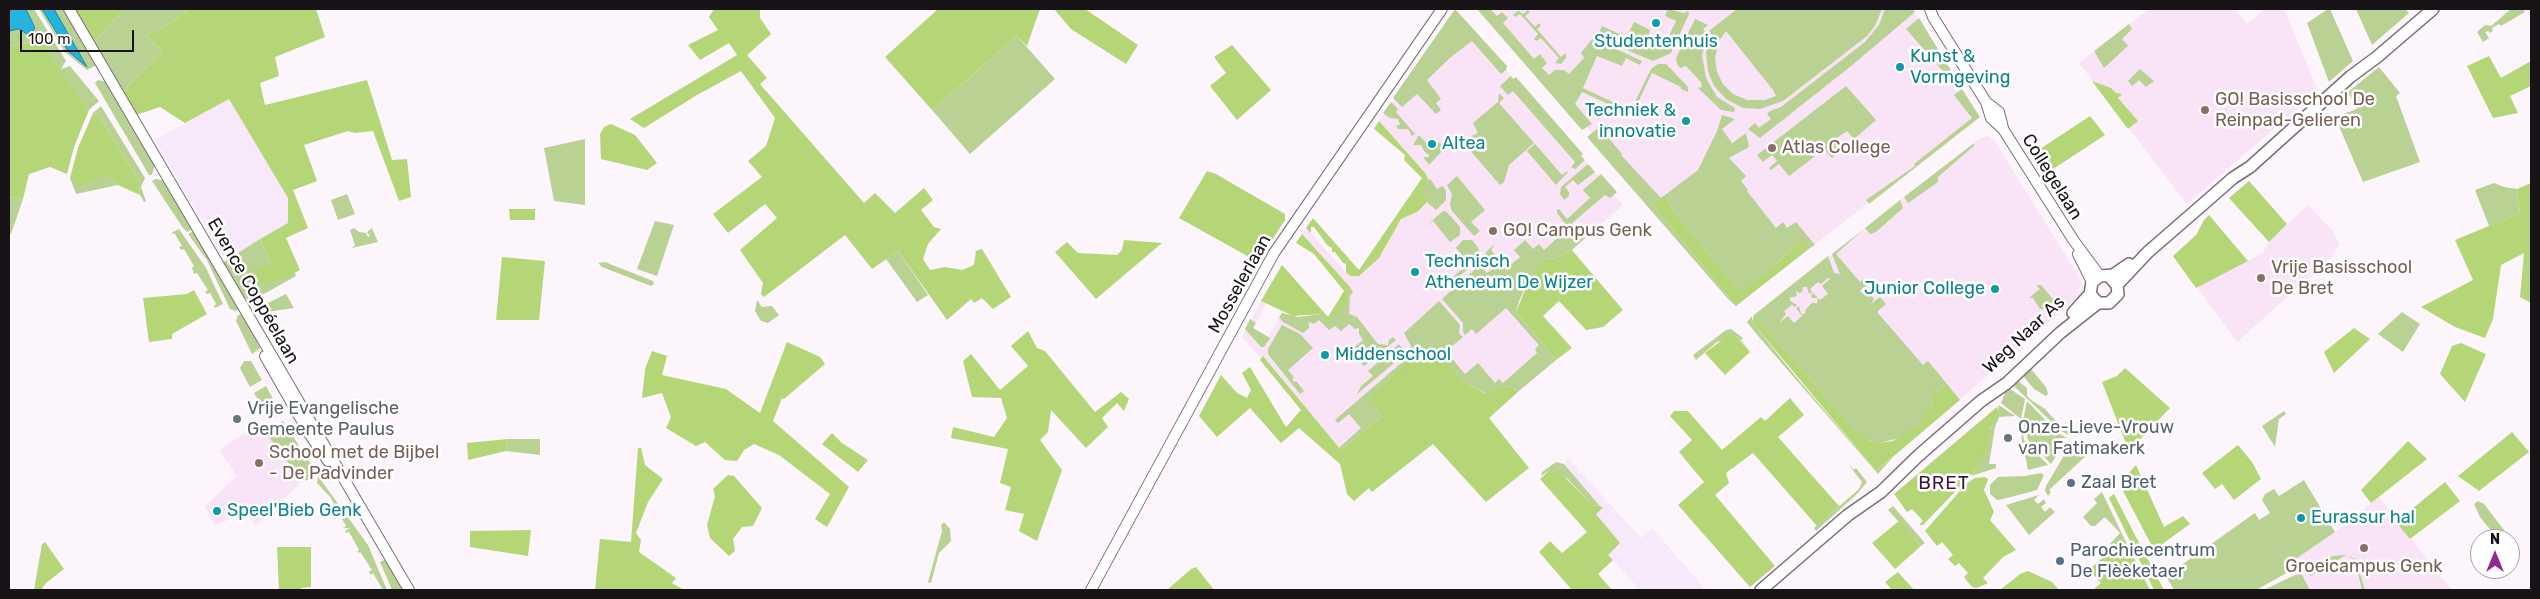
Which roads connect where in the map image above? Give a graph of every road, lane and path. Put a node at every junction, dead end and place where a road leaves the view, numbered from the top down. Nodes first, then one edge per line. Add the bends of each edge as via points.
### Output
1 (69, 9) edge
2 (1442, 9) edge
3 (1925, 9) edge
4 (2433, 9) edge
5 (1932, 13) edge
6 (2105, 280) junction
7 (2094, 298) junction
8 (409, 590) edge
9 (1091, 590) edge
10 (1762, 590) edge

1 - 8 street, Evence Coppéelaan
2 - 9 street, Mosselerlaan via 1274,253
3 - 5 street, Collegelaan
4 - 6 main road, Weg Naar As via 2313,109 2297,118 2148,252
5 - 6 street, Collegelaan via 2074,242
6 - 7 main road, Weg Naar As
6 - 7 main road, Weg Naar As via 2118,294 2109,303
7 - 10 main road, Weg Naar As via 2082,304 1881,492 1854,510

